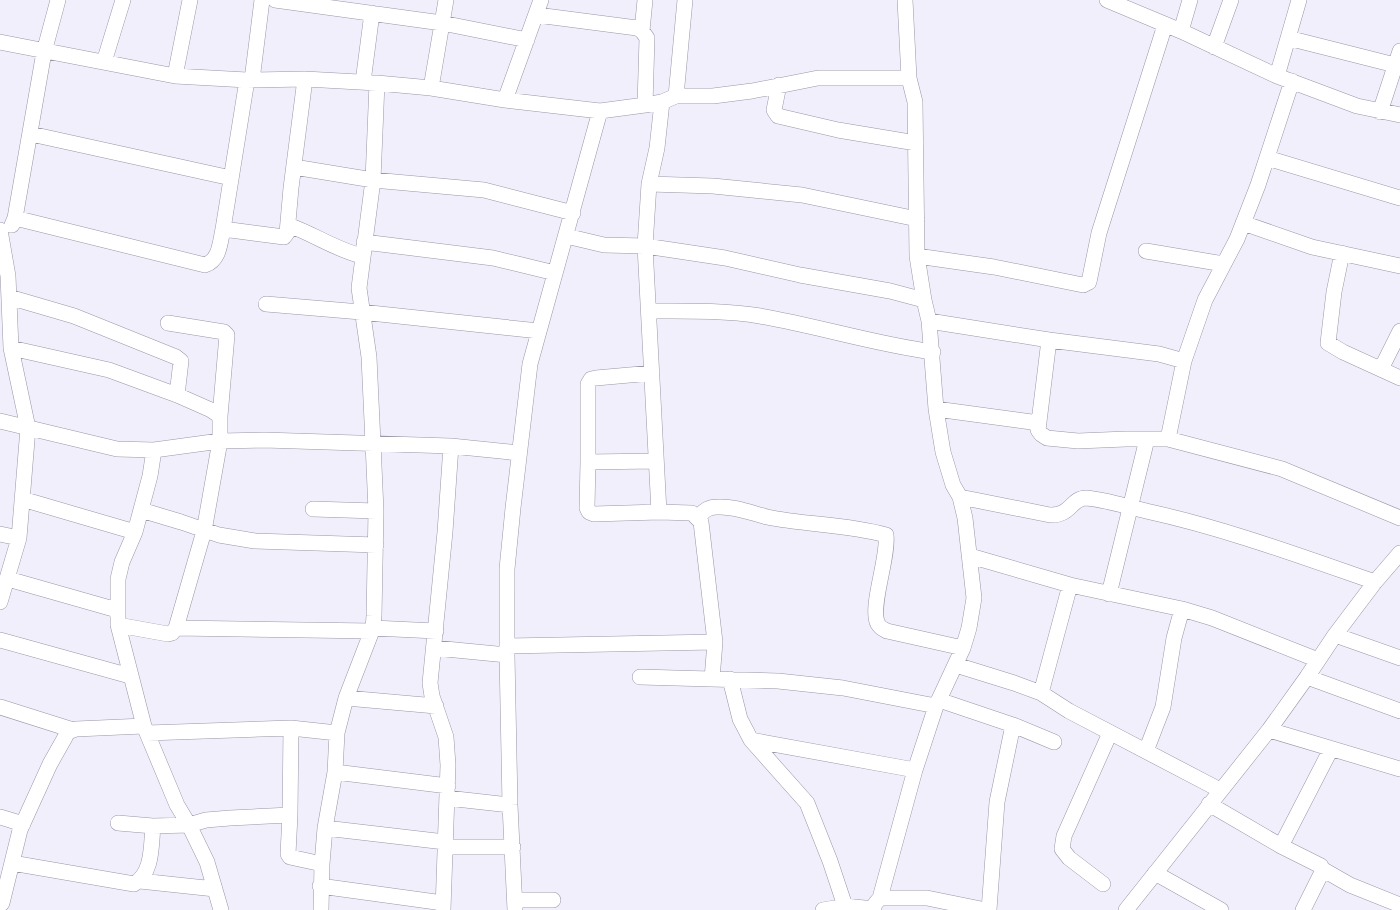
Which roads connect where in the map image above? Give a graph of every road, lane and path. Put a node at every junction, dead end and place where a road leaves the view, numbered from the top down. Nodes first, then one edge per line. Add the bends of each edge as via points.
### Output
1 (58, 0) edge
2 (123, 0) edge
3 (190, 0) edge
4 (262, 0) edge
5 (274, 0) edge
6 (446, 0) edge
7 (541, 0) edge
8 (645, 0) edge
9 (685, 0) edge
10 (905, 0) edge
11 (1190, 0) edge
12 (1231, 0) edge
13 (1300, 0) edge
14 (1114, 1) edge
15 (372, 13) junction
16 (537, 15) junction
17 (442, 23) junction
18 (1165, 25) junction
19 (642, 31) junction
20 (1181, 31) junction
21 (1288, 38) junction
22 (527, 40) junction
23 (0, 42) edge
24 (1214, 46) junction
25 (44, 52) junction
26 (1398, 58) edge
27 (104, 62) junction
28 (176, 76) junction
29 (1277, 76) junction
30 (909, 78) junction
31 (305, 79) junction
32 (249, 80) junction
33 (1292, 81) junction
34 (370, 82) junction
35 (779, 85) junction
36 (431, 88) junction
37 (669, 99) junction
38 (505, 100) junction
39 (646, 105) junction
40 (600, 111) junction
41 (1380, 112) junction
42 (1400, 116) edge
43 (31, 134) junction
44 (916, 143) junction
45 (1267, 158) junction
46 (294, 167) junction
47 (231, 178) junction
48 (373, 180) junction
49 (649, 184) junction
50 (1400, 198) edge
51 (573, 213) junction
52 (15, 218) junction
53 (917, 219) junction
54 (1243, 223) junction
55 (288, 225) junction
56 (223, 229) junction
57 (1, 235) edge
58 (566, 236) junction
59 (645, 246) junction
60 (363, 249) junction
61 (1146, 252) dead end
62 (1342, 253) junction
63 (918, 256) junction
64 (1224, 264) junction
65 (1400, 266) edge
66 (555, 273) junction
67 (9, 297) junction
68 (924, 300) junction
69 (266, 304) dead end
70 (649, 311) junction
71 (361, 312) junction
72 (929, 321) junction
73 (168, 323) dead end
74 (539, 331) junction
75 (1400, 332) edge
76 (1049, 340) junction
77 (11, 348) junction
78 (933, 352) junction
79 (1184, 361) junction
80 (1381, 369) junction
81 (652, 372) junction
82 (1400, 378) edge
83 (177, 395) junction
84 (936, 409) junction
85 (220, 416) junction
86 (0, 421) edge
87 (1039, 423) junction
88 (28, 428) junction
89 (1168, 438) junction
90 (1147, 439) junction
91 (220, 441) junction
92 (374, 443) junction
93 (451, 446) junction
94 (154, 450) junction
95 (519, 454) junction
96 (656, 461) junction
97 (588, 462) junction
98 (960, 496) junction
99 (22, 499) junction
100 (1131, 507) junction
101 (313, 509) dead end
102 (141, 510) junction
103 (376, 511) junction
104 (659, 512) junction
105 (698, 517) junction
106 (1400, 518) edge
107 (204, 531) junction
108 (135, 532) junction
109 (0, 534) edge
110 (18, 538) junction
111 (376, 545) junction
112 (1400, 553) edge
113 (970, 556) junction
114 (8, 579) junction
115 (1375, 582) junction
116 (1070, 585) junction
117 (1109, 594) junction
118 (0, 602) edge
119 (1182, 609) junction
120 (117, 610) junction
121 (118, 625) junction
122 (176, 628) junction
123 (373, 630) junction
124 (436, 631) junction
125 (1335, 635) junction
126 (0, 640) edge
127 (715, 642) junction
128 (435, 648) junction
129 (963, 648) junction
130 (507, 651) junction
131 (1400, 658) edge
132 (1318, 660) junction
133 (956, 665) junction
134 (130, 676) junction
135 (640, 677) dead end
136 (1307, 677) junction
137 (712, 679) junction
138 (730, 680) junction
139 (1041, 694) junction
140 (346, 698) junction
141 (937, 703) junction
142 (436, 706) junction
143 (0, 707) edge
144 (1400, 711) edge
145 (1013, 725) junction
146 (291, 728) junction
147 (145, 729) junction
148 (73, 730) junction
149 (1269, 730) junction
150 (337, 733) junction
151 (1110, 733) junction
152 (751, 740) junction
153 (1054, 742) dead end
154 (1331, 749) junction
155 (1146, 751) junction
156 (1400, 769) edge
157 (915, 770) junction
158 (335, 772) junction
159 (1220, 790) junction
160 (448, 792) junction
161 (1209, 804) junction
162 (510, 806) junction
163 (290, 815) junction
164 (0, 817) edge
165 (23, 824) junction
166 (118, 824) dead end
167 (189, 825) junction
168 (153, 826) junction
169 (325, 828) junction
170 (445, 845) junction
171 (1281, 846) junction
172 (513, 847) junction
173 (12, 863) junction
174 (322, 864) junction
175 (1322, 869) junction
176 (1155, 873) junction
177 (140, 881) junction
178 (1103, 884) dead end
179 (320, 886) junction
180 (215, 889) junction
181 (553, 900) dead end
182 (0, 905) edge
183 (515, 905) edge
184 (443, 906) edge
185 (845, 906) junction
186 (876, 906) edge
187 (1400, 906) edge
188 (221, 910) edge
189 (322, 910) edge
190 (823, 910) edge
191 (988, 910) edge
192 (1126, 910) edge
193 (1222, 910) edge
194 (1303, 910) edge

1 - 25 street
2 - 27 street
3 - 28 street
4 - 32 street
5 - 15 street
6 - 17 street
7 - 16 street
8 - 19 street
9 - 37 street
10 - 30 street
11 - 20 street
12 - 24 street
13 - 21 street
14 - 18 street
15 - 17 street
15 - 34 street
16 - 19 street
16 - 22 street
17 - 22 street
17 - 36 street
18 - 20 street
18 - 63 street via 1099,233 1090,282 1083,285
19 - 39 street via 647,38
20 - 24 street
21 - 26 street
21 - 29 street
22 - 38 street
23 - 25 street
24 - 29 street
25 - 27 street
25 - 43 street
26 - 41 street
27 - 28 street
28 - 32 street
29 - 33 street
30 - 35 street via 818,78
30 - 44 street via 915,102
31 - 32 street
31 - 34 street
31 - 46 street
32 - 47 street
33 - 41 street
33 - 45 street
34 - 36 street
34 - 48 street
35 - 37 street via 713,96
35 - 44 street via 774,110 778,116
36 - 38 street
37 - 39 street
37 - 49 street
38 - 40 street
39 - 40 street
40 - 51 street
41 - 42 street
43 - 47 street
43 - 52 street
44 - 53 street
45 - 50 street
45 - 54 street
46 - 48 street
46 - 55 street
47 - 56 street
48 - 51 street via 484,190
48 - 60 street
49 - 53 street via 713,186 802,195
49 - 59 street
51 - 58 street
52 - 56 street via 205,265 211,263 218,253
52 - 57 street
53 - 63 street
54 - 62 street via 1312,247
54 - 64 street
55 - 56 street via 284,237
55 - 60 street via 346,252
57 - 67 street
58 - 59 street via 604,245
58 - 66 street
59 - 68 street via 726,258
59 - 70 street
60 - 66 street via 493,258
60 - 71 street via 359,288
61 - 64 street
62 - 65 street
62 - 80 street via 1328,343
63 - 68 street
64 - 79 street via 1205,300
66 - 74 street
67 - 77 street
67 - 83 street via 74,316 176,357 181,361
68 - 72 street
69 - 71 street
70 - 78 street via 759,316
70 - 81 street
71 - 74 street
71 - 92 street via 369,357
72 - 76 street
72 - 78 street
73 - 85 street via 227,335
74 - 95 street via 530,364
75 - 80 street
76 - 79 street via 1159,354
76 - 87 street
77 - 83 street via 109,370
77 - 88 street
78 - 84 street
79 - 89 street
80 - 82 street
81 - 96 street
81 - 97 street via 591,379 588,388
83 - 85 street
84 - 87 street
84 - 98 street via 943,452
85 - 91 street
86 - 88 street
87 - 90 street via 1038,430 1047,438 1078,441
88 - 94 street via 117,449
88 - 99 street
89 - 90 street
89 - 106 street via 1282,469
90 - 100 street
91 - 92 street
91 - 94 street
91 - 107 street
92 - 93 street
92 - 103 street
93 - 95 street
93 - 124 street
94 - 102 street
95 - 130 street via 507,569
96 - 97 street
96 - 104 street
97 - 104 street via 589,512
98 - 100 street via 1050,515 1064,513 1084,498
98 - 113 street
99 - 108 street
99 - 110 street
100 - 115 street via 1183,519
100 - 117 street
101 - 103 street
102 - 107 street
102 - 108 street
103 - 111 street
104 - 105 street via 692,512
105 - 127 street via 702,522
105 - 129 street via 707,508 720,506 768,517 886,535 875,611 879,627
107 - 111 street via 254,541
107 - 122 street
108 - 120 street via 118,579
109 - 110 street
110 - 114 street
111 - 123 street
112 - 115 street
113 - 116 street
113 - 129 street via 974,598
114 - 118 street
114 - 120 street
115 - 125 street
116 - 117 street
116 - 139 street
117 - 119 street
119 - 132 street
119 - 155 street via 1163,707
120 - 121 street
121 - 122 street via 168,634
121 - 134 street
122 - 123 street
123 - 124 street
123 - 140 street
124 - 128 street
125 - 131 street
125 - 132 street
126 - 134 street
127 - 130 street
127 - 137 street
128 - 130 street
128 - 142 street via 430,683
129 - 133 street
130 - 162 street
132 - 136 street
133 - 139 street
133 - 141 street
134 - 147 street
135 - 137 street
136 - 144 street
136 - 149 street
137 - 138 street
138 - 141 street via 843,688
138 - 152 street via 740,719
139 - 151 street
140 - 142 street
140 - 150 street
141 - 145 street
141 - 157 street
142 - 160 street via 446,737
143 - 148 street
145 - 153 street
145 - 191 street via 996,802
146 - 147 street
146 - 150 street
146 - 163 street
147 - 148 street
147 - 167 street via 177,805
148 - 165 street via 68,732 50,764
149 - 154 street
149 - 159 street
150 - 158 street
151 - 155 street
151 - 178 street via 1064,836 1062,849
152 - 157 street
152 - 185 street via 807,802
154 - 156 street
154 - 171 street
155 - 159 street
157 - 186 street
158 - 160 street
158 - 169 street
159 - 161 street
160 - 162 street
160 - 170 street
161 - 171 street
161 - 176 street
162 - 172 street
163 - 167 street via 206,820
163 - 174 street via 290,858
164 - 165 street
165 - 173 street
166 - 168 street
167 - 168 street
167 - 180 street via 207,862
168 - 177 street via 148,866
169 - 170 street
169 - 174 street
170 - 172 street
170 - 184 street
171 - 175 street
172 - 183 street
173 - 177 street via 129,885
173 - 182 street
174 - 179 street
175 - 187 street
175 - 194 street
176 - 192 street
176 - 193 street
177 - 180 street
179 - 184 street
179 - 189 street
180 - 188 street
181 - 183 street
185 - 186 street
185 - 190 street
186 - 191 street via 927,898

